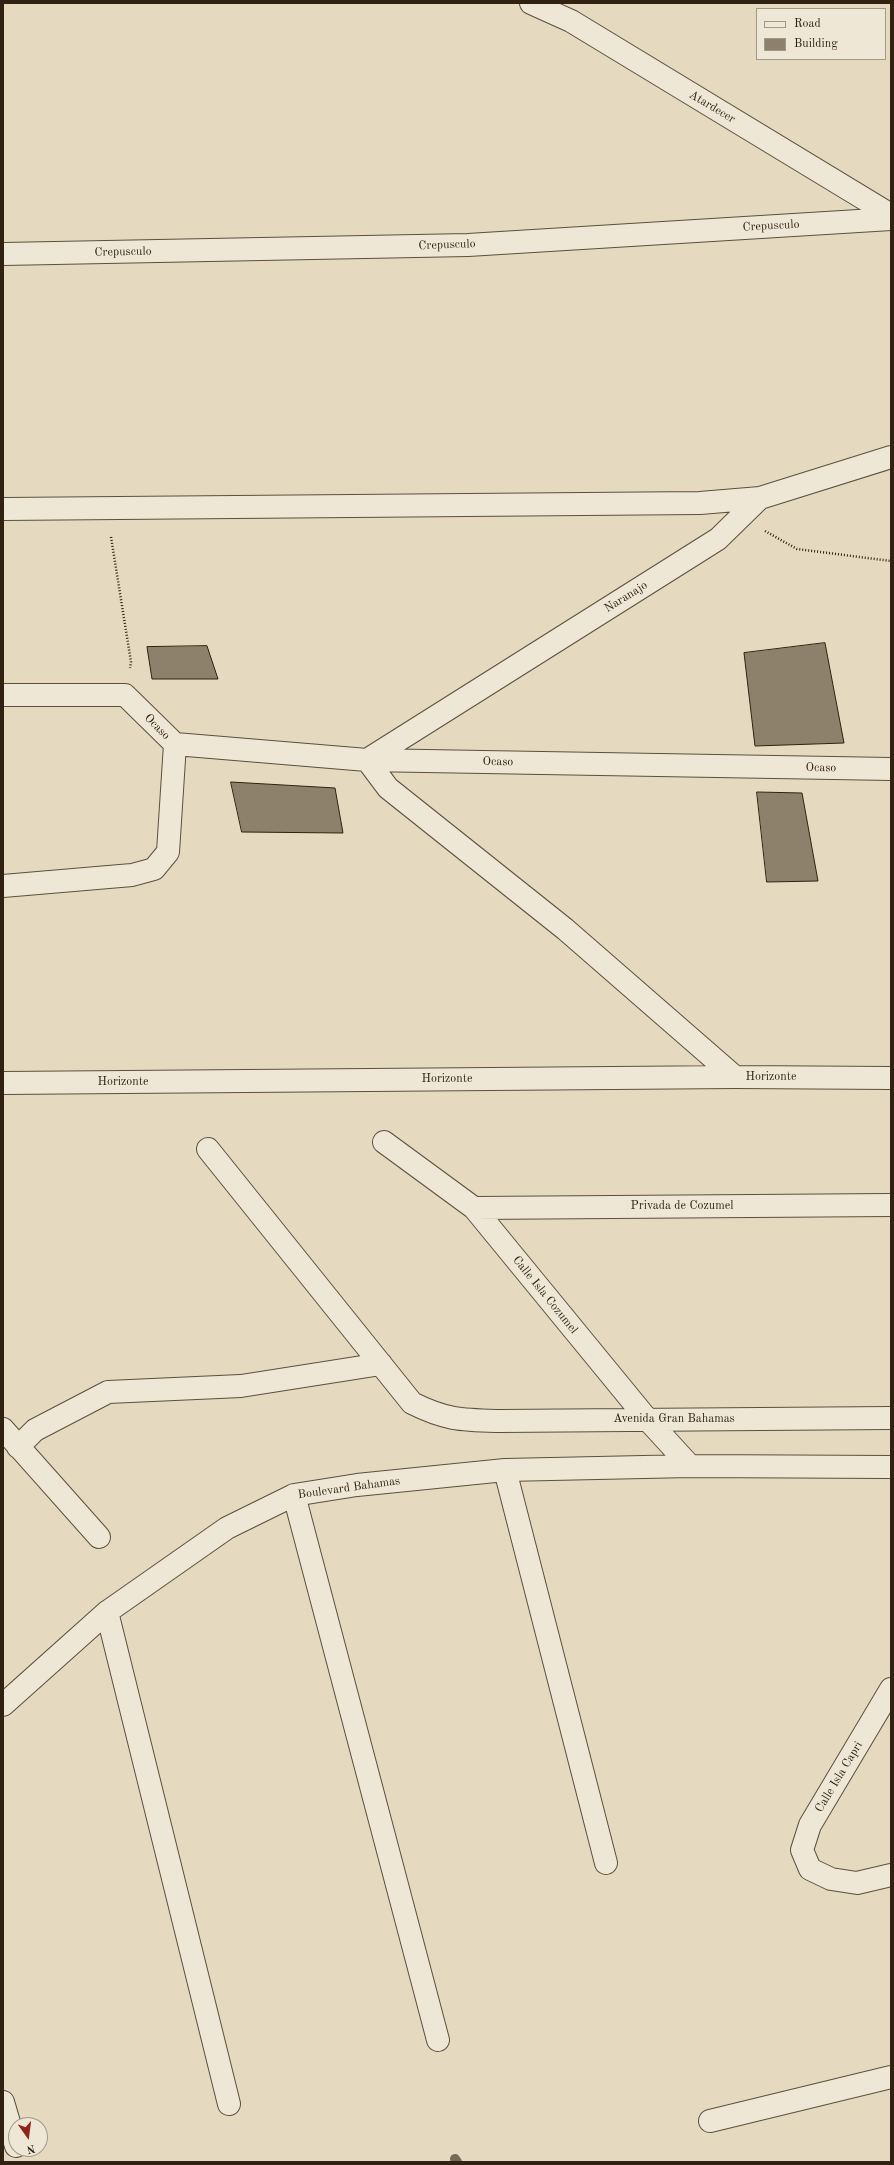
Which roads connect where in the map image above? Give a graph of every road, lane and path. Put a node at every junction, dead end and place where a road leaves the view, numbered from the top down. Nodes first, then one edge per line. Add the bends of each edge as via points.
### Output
1 (531, 3) edge
2 (891, 215) edge
3 (891, 219) edge
4 (3, 254) edge
5 (891, 457) edge
6 (760, 498) junction
7 (107, 508) junction
8 (3, 509) edge
9 (741, 516) junction
10 (891, 561) edge
11 (3, 695) edge
12 (125, 695) junction
13 (175, 744) junction
14 (367, 760) junction
15 (891, 769) edge
16 (3, 886) edge
17 (735, 1077) junction
18 (891, 1078) edge
19 (3, 1083) edge
20 (384, 1142) dead end
21 (208, 1149) dead end
22 (891, 1205) edge
23 (474, 1208) junction
24 (381, 1364) junction
25 (891, 1418) edge
26 (647, 1419) junction
27 (3, 1429) edge
28 (18, 1447) junction
29 (690, 1466) junction
30 (891, 1467) edge
31 (505, 1470) junction
32 (294, 1495) junction
33 (98, 1537) dead end
34 (107, 1612) junction
35 (891, 1689) edge
36 (3, 1705) edge
37 (606, 1863) dead end
38 (891, 1875) edge
39 (438, 2040) dead end
40 (891, 2077) edge
41 (3, 2102) edge
42 (229, 2104) dead end
43 (8, 2120) edge
44 (710, 2121) dead end

1 - 2 street, Atardecer via 571,21
3 - 4 street, Crepusculo via 468,245
5 - 6 street, Naranajo
6 - 7 street via 700,503
6 - 9 street, Naranajo
7 - 8 street
7 - 12 path via 131,662
9 - 10 path via 797,549
9 - 14 street, Naranajo via 718,539
11 - 12 street
12 - 13 street, Ocaso
13 - 14 street, Ocaso
13 - 16 street via 168,852 154,869 132,875
14 - 15 street, Ocaso
14 - 17 street via 388,788 565,929
17 - 18 street, Horizonte
17 - 19 street, Horizonte
20 - 23 street, Calle Isla Cozumel
21 - 24 street, Avenida Gran Bahamas
22 - 23 street, Privada de Cozumel
23 - 26 street, Calle Isla Cozumel
24 - 26 street, Avenida Gran Bahamas via 412,1403 434,1414 458,1420
24 - 28 street via 241,1386 108,1392 35,1430
25 - 26 street, Avenida Gran Bahamas
26 - 29 street, Calle Isla Cozumel
27 - 28 street
28 - 33 street
29 - 30 street
29 - 31 street
31 - 32 street, Boulevard Bahamas via 357,1484
31 - 37 street
32 - 34 street, Boulevard Bahamas via 227,1528
32 - 39 street
34 - 36 street, Boulevard Bahamas
34 - 42 street
35 - 38 street, Calle Isla Capri via 810,1825 802,1850 810,1869 831,1880 857,1883
40 - 44 street
41 - 43 street

